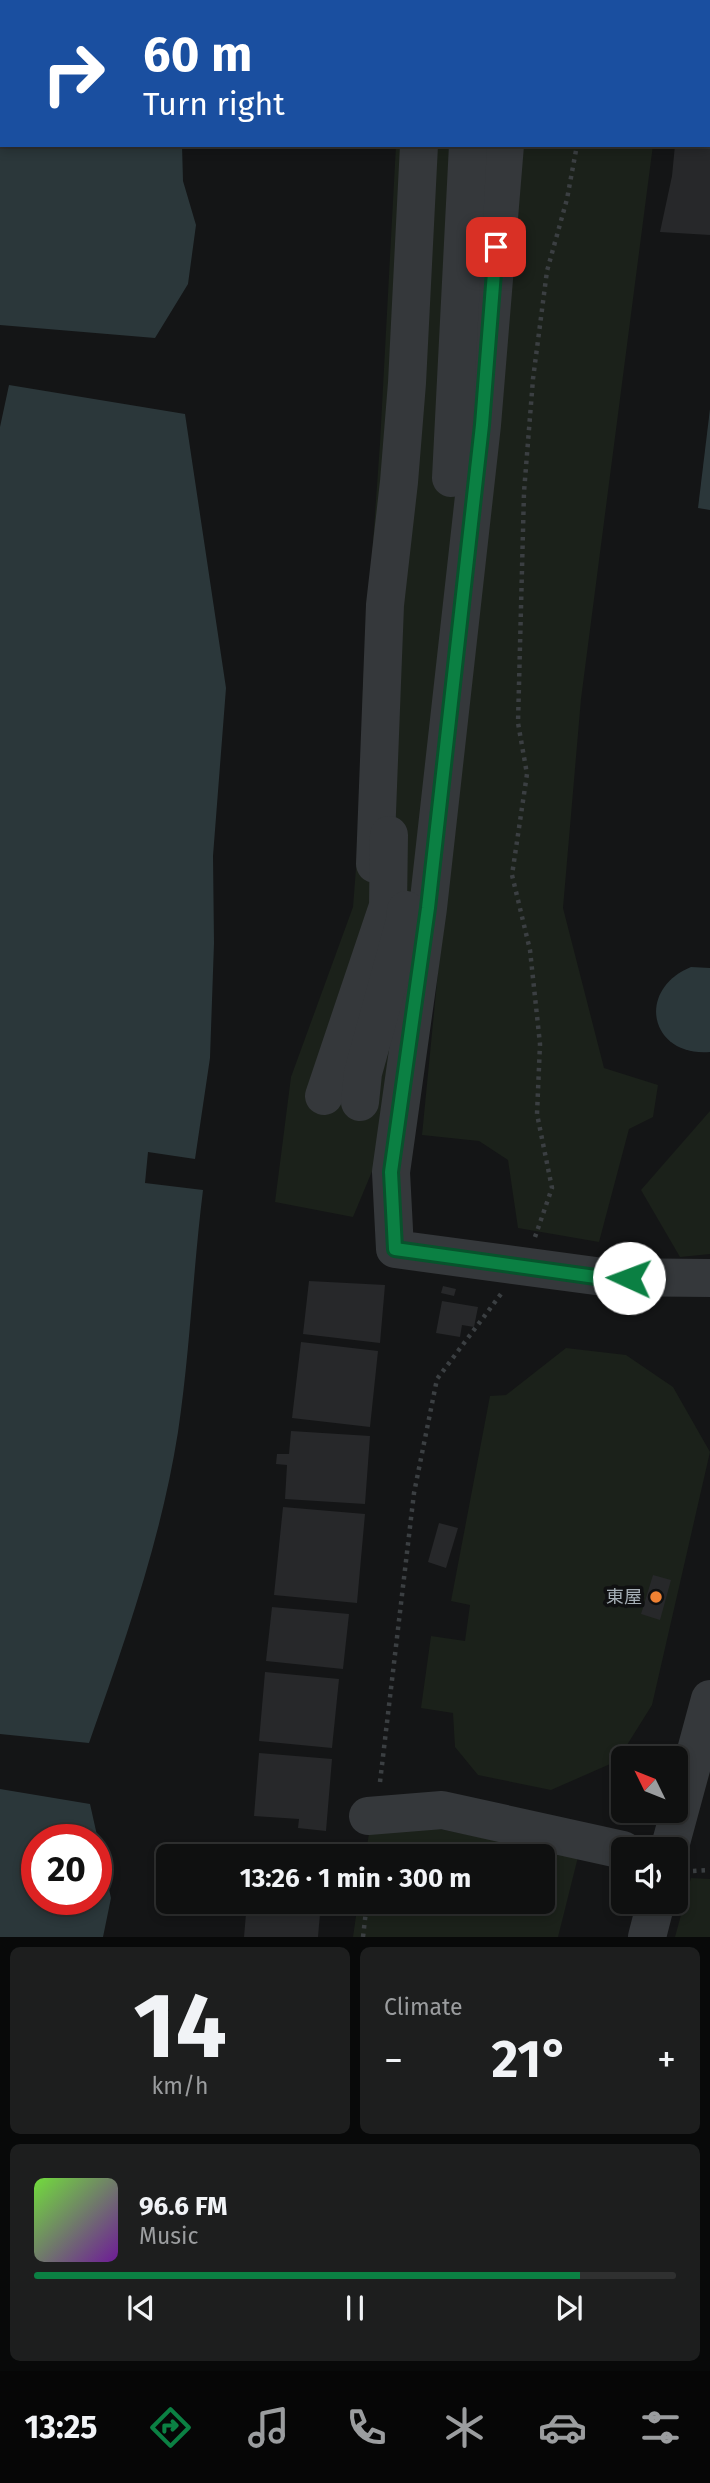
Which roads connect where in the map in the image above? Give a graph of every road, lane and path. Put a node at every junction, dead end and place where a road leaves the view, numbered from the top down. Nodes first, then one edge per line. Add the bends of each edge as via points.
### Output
1 (419, 147) edge
2 (468, 147) edge
3 (505, 147) edge
4 (577, 147) edge
5 (377, 800) junction
6 (374, 864) dead end
7 (532, 1246) dead end
8 (710, 1278) edge
9 (503, 1290) dead end
10 (710, 1699) edge
11 (374, 1816) junction
12 (673, 1837) edge
13 (373, 1844) edge
14 (611, 1847) edge
15 (365, 1914) edge
16 (653, 1914) edge
17 (363, 1937) edge
18 (647, 1937) edge

1 - 5 street via 407,383 384,605
2 - 5 street via 454,452 412,814 405,920 363,1073 342,1099 388,906 390,800
3 - 8 street via 479,453 428,908 391,1172 395,1249 603,1278
4 - 7 path via 547,271 524,492 518,723 527,774 512,875 530,950 540,1044 537,1114 552,1188
5 - 6 street
9 - 11 path via 437,1379 414,1493
10 - 12 street
11 - 13 path
11 - 14 street via 442,1810
15 - 17 path
16 - 18 street

